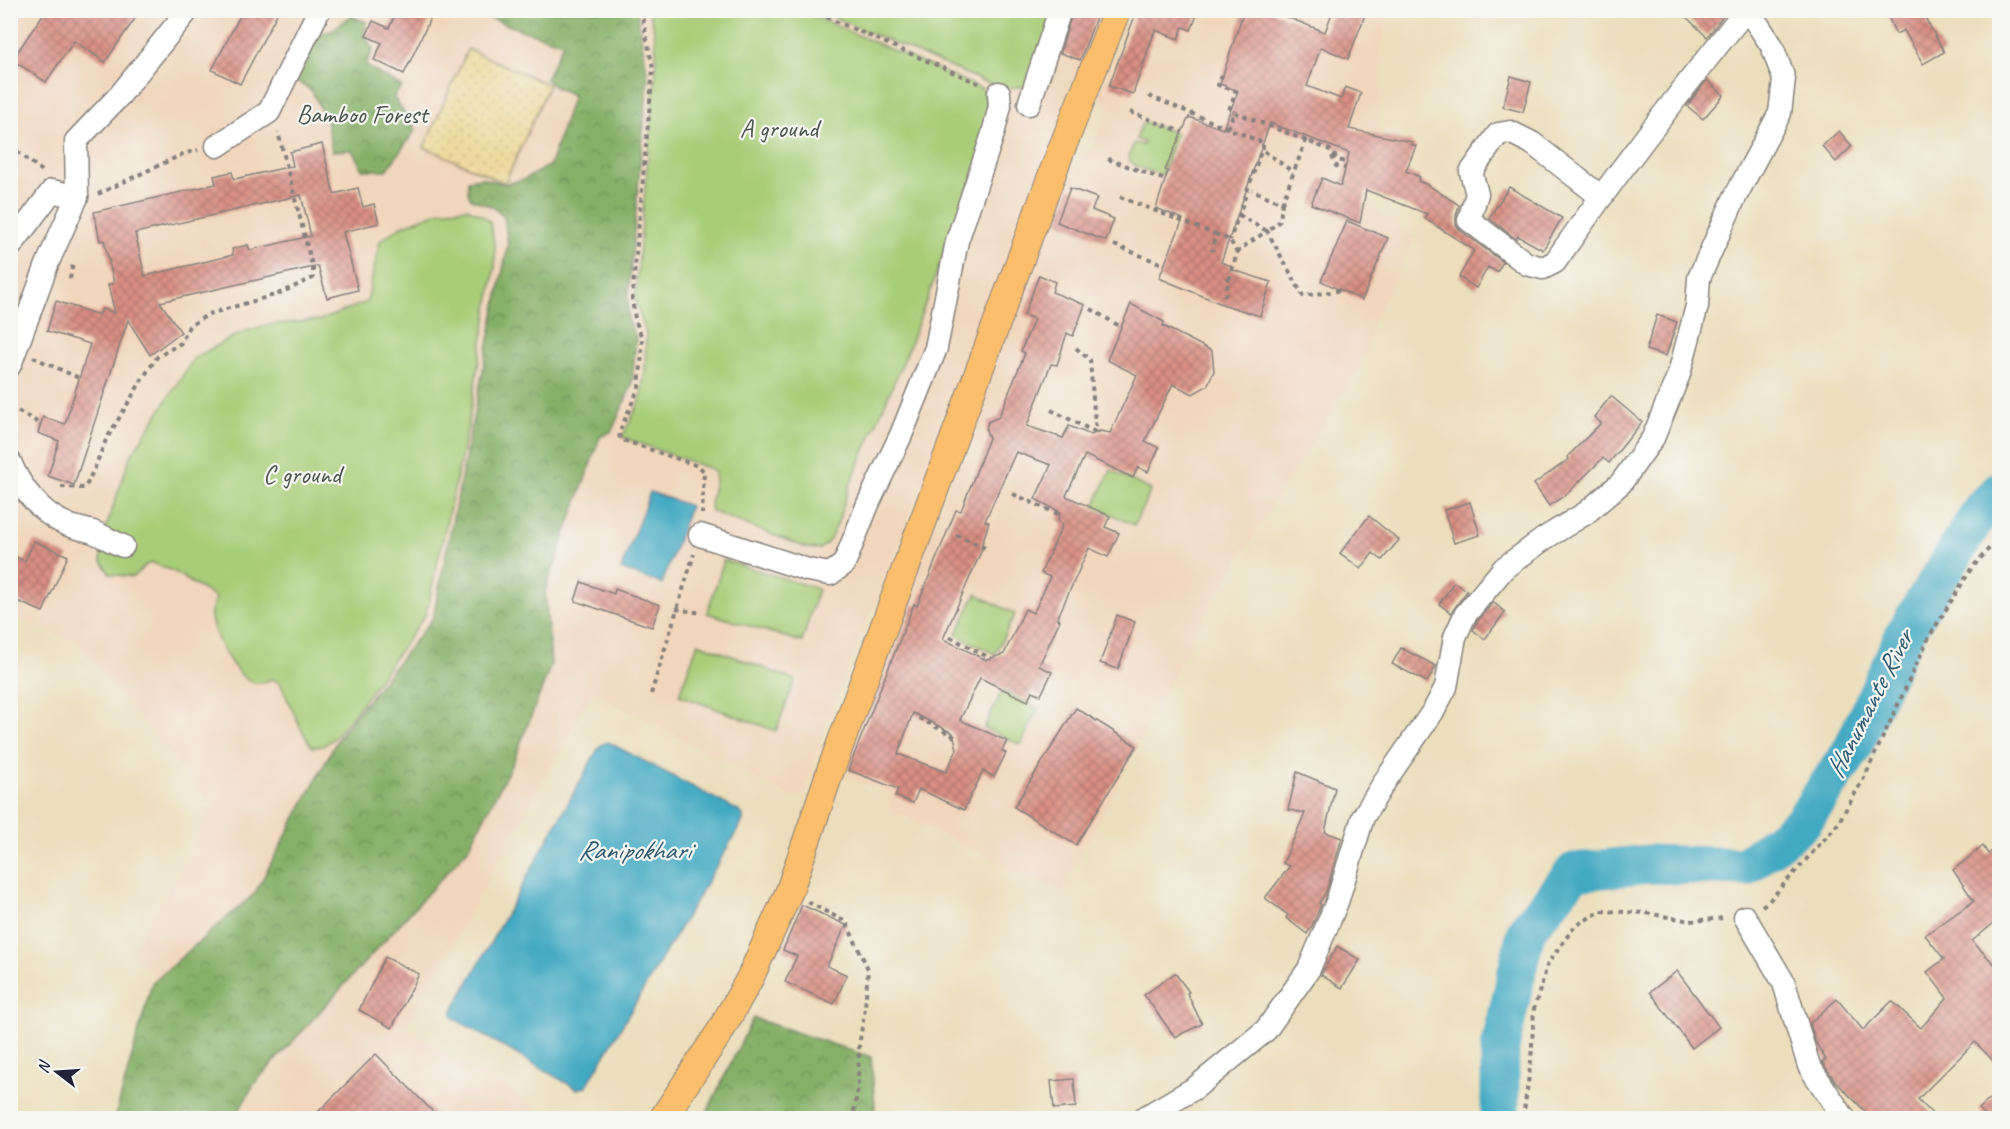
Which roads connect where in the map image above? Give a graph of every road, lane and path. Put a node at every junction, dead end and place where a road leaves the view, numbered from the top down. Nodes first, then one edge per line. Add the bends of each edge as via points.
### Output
1 (188, 10) edge
2 (319, 10) edge
3 (641, 10) edge
4 (810, 10) edge
5 (1060, 10) edge
6 (1117, 10) edge
7 (1747, 10) edge
8 (1222, 75) dead end
9 (999, 93) joint
10 (1149, 96) dead end
11 (1029, 104) dead end
12 (269, 112) junction
13 (1130, 112) dead end
14 (1234, 112) junction
15 (1228, 128) junction
16 (1182, 132) dead end
17 (1306, 140) junction
18 (217, 146) joint
19 (1264, 150) dead end
20 (1330, 150) junction
21 (1108, 159) dead end
22 (1346, 162) dead end
23 (1345, 168) dead end
24 (1293, 172) junction
25 (1165, 180) dead end
26 (1252, 190) dead end
27 (1120, 196) dead end
28 (1600, 196) junction
29 (85, 197) junction
30 (1282, 204) junction
31 (1239, 215) junction
32 (1268, 231) junction
33 (1215, 234) junction
34 (1230, 240) junction
35 (1114, 245) dead end
36 (10, 247) edge
37 (1212, 251) dead end
38 (1237, 253) junction
39 (75, 256) dead end
40 (1165, 265) dead end
41 (70, 279) dead end
42 (1343, 290) dead end
43 (1224, 299) dead end
44 (1091, 309) dead end
45 (1121, 327) dead end
46 (1076, 348) dead end
47 (13, 357) edge
48 (79, 378) dead end
49 (10, 407) edge
50 (1051, 410) dead end
51 (41, 424) dead end
52 (10, 462) edge
53 (62, 487) dead end
54 (1013, 494) dead end
55 (1060, 515) dead end
56 (956, 535) dead end
57 (700, 536) junction
58 (2000, 536) edge
59 (123, 546) dead end
60 (988, 549) dead end
61 (676, 609) junction
62 (701, 613) dead end
63 (950, 637) dead end
64 (992, 659) dead end
65 (651, 693) dead end
66 (919, 718) dead end
67 (955, 737) dead end
68 (789, 892) junction
69 (1745, 916) junction
70 (1836, 1115) edge
71 (663, 1119) edge
72 (853, 1119) edge
73 (1144, 1119) edge
74 (1522, 1119) edge

1 - 29 street via 120,95 76,141
2 - 12 street
3 - 57 path via 653,69 632,299 642,353 639,387 619,433 621,439 704,471
4 - 9 path
5 - 11 street
6 - 68 main road via 1060,153
7 - 28 street
7 - 73 street via 1772,46 1784,79 1780,113 1698,278 1697,306 1679,374 1653,438 1621,483 1586,513 1504,568 1465,615 1455,637 1446,687 1363,817 1337,902 1309,969 1266,1030 1196,1088
8 - 14 path via 1218,85 1236,91 1229,110
9 - 57 street via 993,134 957,241 936,348 844,564 830,574 808,570
10 - 15 path
12 - 18 street
12 - 53 path via 285,159 313,278 278,294 209,314 189,326 181,343 158,357 143,378 106,440 85,488
13 - 16 path
14 - 15 path
14 - 17 path
15 - 31 path via 1264,143
17 - 20 path
17 - 24 path
18 - 29 path via 183,154
19 - 24 path
20 - 22 path via 1338,160
20 - 23 path via 1336,166
21 - 25 path
24 - 30 path
26 - 30 path
27 - 33 path
28 - 28 street via 1555,262 1543,268 1527,264 1469,220 1477,194 1472,172 1498,134 1510,132 1532,143
29 - 36 street via 52,191
29 - 47 street via 48,262
30 - 32 path via 1280,221
31 - 32 path
31 - 34 path
32 - 38 path
32 - 42 path via 1303,297
33 - 34 path
33 - 37 path
34 - 38 path
35 - 40 path
38 - 43 path
39 - 41 path
44 - 45 path
46 - 50 path via 1089,360 1098,433
47 - 48 path
49 - 51 path
52 - 59 street via 28,494 47,512 65,524
54 - 55 path
56 - 60 path
57 - 61 path
58 - 69 path via 1971,569 1929,637 1865,776 1837,825 1769,901
61 - 62 path
61 - 65 path
63 - 64 path
66 - 67 path
68 - 71 main road via 727,1020
68 - 72 path via 846,922 868,969
69 - 70 street via 1784,983 1809,1066
69 - 74 path via 1691,921 1601,911 1575,926 1548,963 1534,1009

